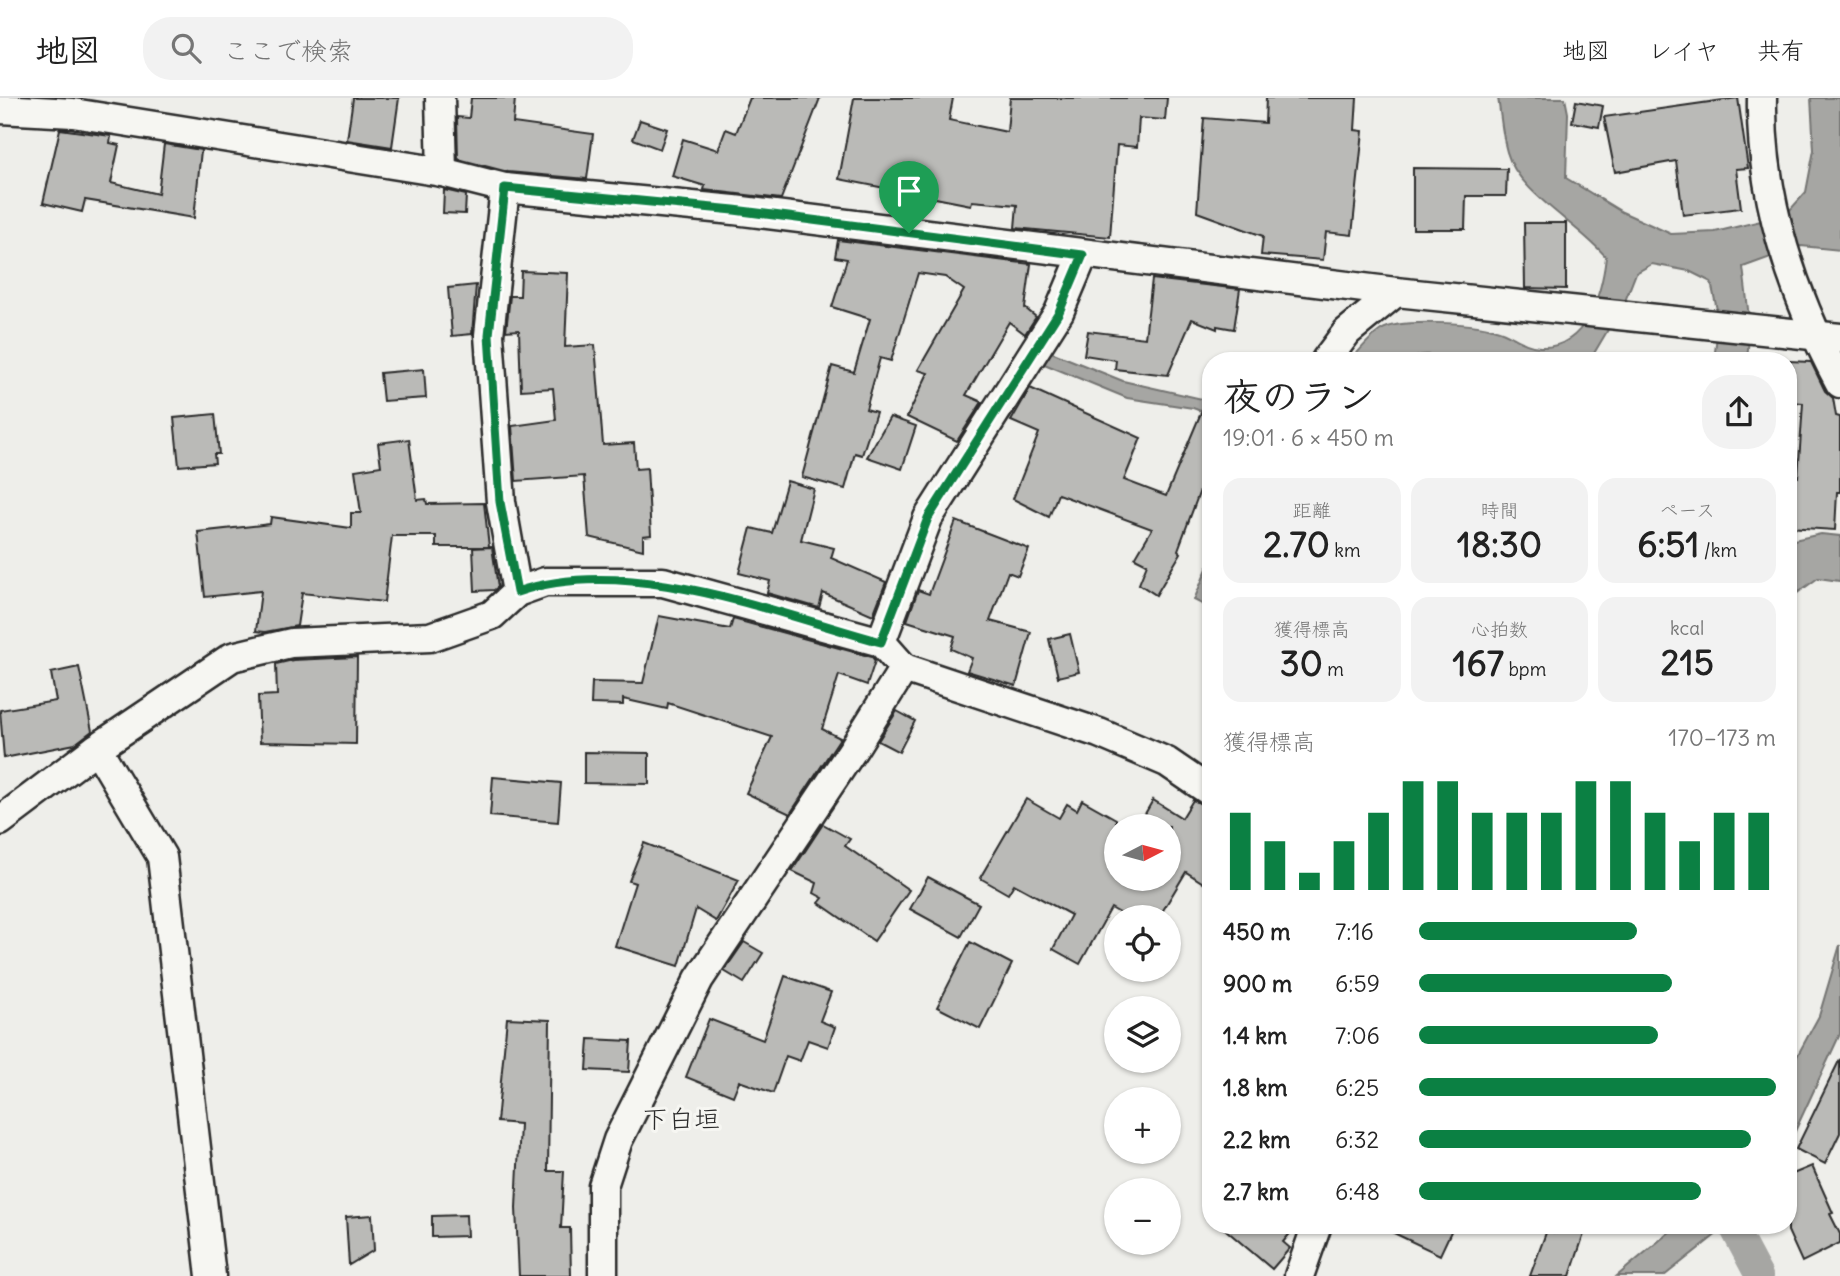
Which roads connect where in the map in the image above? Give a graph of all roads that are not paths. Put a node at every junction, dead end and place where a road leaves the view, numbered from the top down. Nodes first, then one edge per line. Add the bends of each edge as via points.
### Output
1 (440, 98) edge
2 (1762, 98) edge
3 (0, 109) edge
4 (442, 172) junction
5 (505, 188) junction
6 (1083, 255) junction
7 (1396, 292) junction
8 (1827, 337) edge
9 (1331, 352) edge
10 (1840, 383) edge
11 (517, 592) junction
12 (881, 642) junction
13 (904, 668) junction
14 (97, 748) junction
15 (1202, 786) edge
16 (0, 821) edge
17 (1314, 1234) edge
18 (211, 1276) edge
19 (603, 1276) edge
20 (1299, 1276) edge

1 - 4 street
2 - 8 street via 1772,210 1786,255
3 - 4 street via 73,113
4 - 5 street
5 - 6 street via 734,210
5 - 11 street via 489,335 500,502
6 - 7 street
6 - 12 street via 1059,312 928,518
7 - 8 street
7 - 9 street via 1347,332
8 - 10 street
11 - 12 street via 545,582 663,582
11 - 14 street via 492,615 430,637 291,643 232,657
12 - 13 street
13 - 15 street via 1099,733 1167,762
13 - 19 street via 698,979 618,1140 603,1186
14 - 16 street
14 - 18 street via 162,857
17 - 20 street

